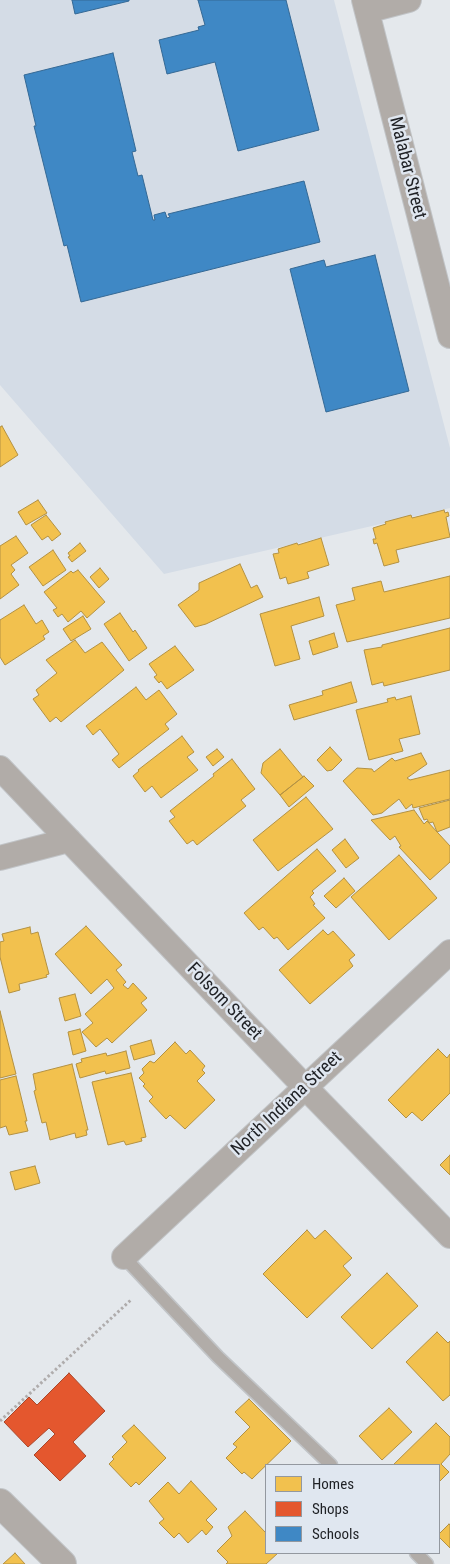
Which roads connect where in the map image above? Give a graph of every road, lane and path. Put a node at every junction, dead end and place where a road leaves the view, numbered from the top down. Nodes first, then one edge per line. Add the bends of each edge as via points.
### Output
1 (409, 0) edge
2 (366, 5) edge
3 (450, 336) edge
4 (0, 768) edge
5 (69, 840) junction
6 (0, 858) edge
7 (450, 952) edge
8 (305, 1087) junction
9 (450, 1236) edge
10 (124, 1257) junction
11 (0, 1420) edge
12 (330, 1464) edge
13 (0, 1503) edge
14 (417, 1554) edge
15 (62, 1564) edge
16 (427, 1564) edge

1 - 2 street
2 - 3 street, Malabar Street
4 - 5 street, Folsom Street
5 - 6 street
5 - 8 street, Folsom Street
7 - 8 street, North Indiana Street
8 - 9 street, Folsom Street
8 - 10 street, North Indiana Street
10 - 11 path via 134,1296
10 - 12 lane via 218,1357
13 - 15 street
14 - 16 lane

